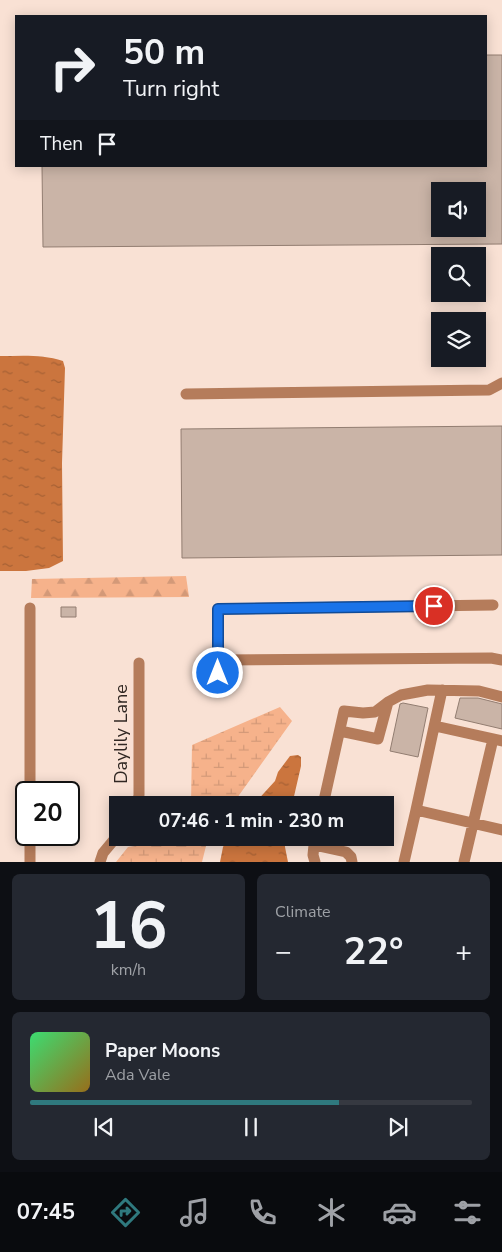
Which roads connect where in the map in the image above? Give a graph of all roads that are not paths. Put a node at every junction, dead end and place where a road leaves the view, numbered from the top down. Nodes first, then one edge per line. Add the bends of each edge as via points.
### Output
1 (502, 383) edge
2 (186, 394) dead end
3 (493, 605) dead end
4 (30, 608) dead end
5 (218, 660) junction
6 (502, 660) edge
7 (139, 663) dead end
8 (218, 686) dead end
9 (442, 690) junction
10 (502, 697) edge
11 (388, 702) junction
12 (435, 726) junction
13 (340, 731) junction
14 (497, 740) edge
15 (30, 781) edge
16 (139, 796) edge
17 (325, 796) edge
18 (416, 810) junction
19 (472, 823) junction
20 (502, 830) edge
21 (30, 846) edge
22 (109, 846) edge
23 (314, 846) edge
24 (329, 846) edge
25 (30, 862) edge
26 (100, 862) edge
27 (315, 862) edge
28 (352, 862) edge
29 (404, 862) edge
30 (464, 862) edge

1 - 2 street via 489,390
3 - 5 street via 218,609
4 - 15 street
5 - 6 street
5 - 8 street
7 - 16 street, Daylily Lane
9 - 10 street via 479,691
9 - 11 street via 401,695
9 - 12 street
11 - 13 street via 376,712 344,711
11 - 13 street via 378,739
12 - 14 street
12 - 18 street
13 - 17 street
14 - 19 street
18 - 19 street
18 - 29 street
19 - 20 street
19 - 30 street
21 - 25 street
22 - 26 street
23 - 27 street
24 - 28 street via 346,852

